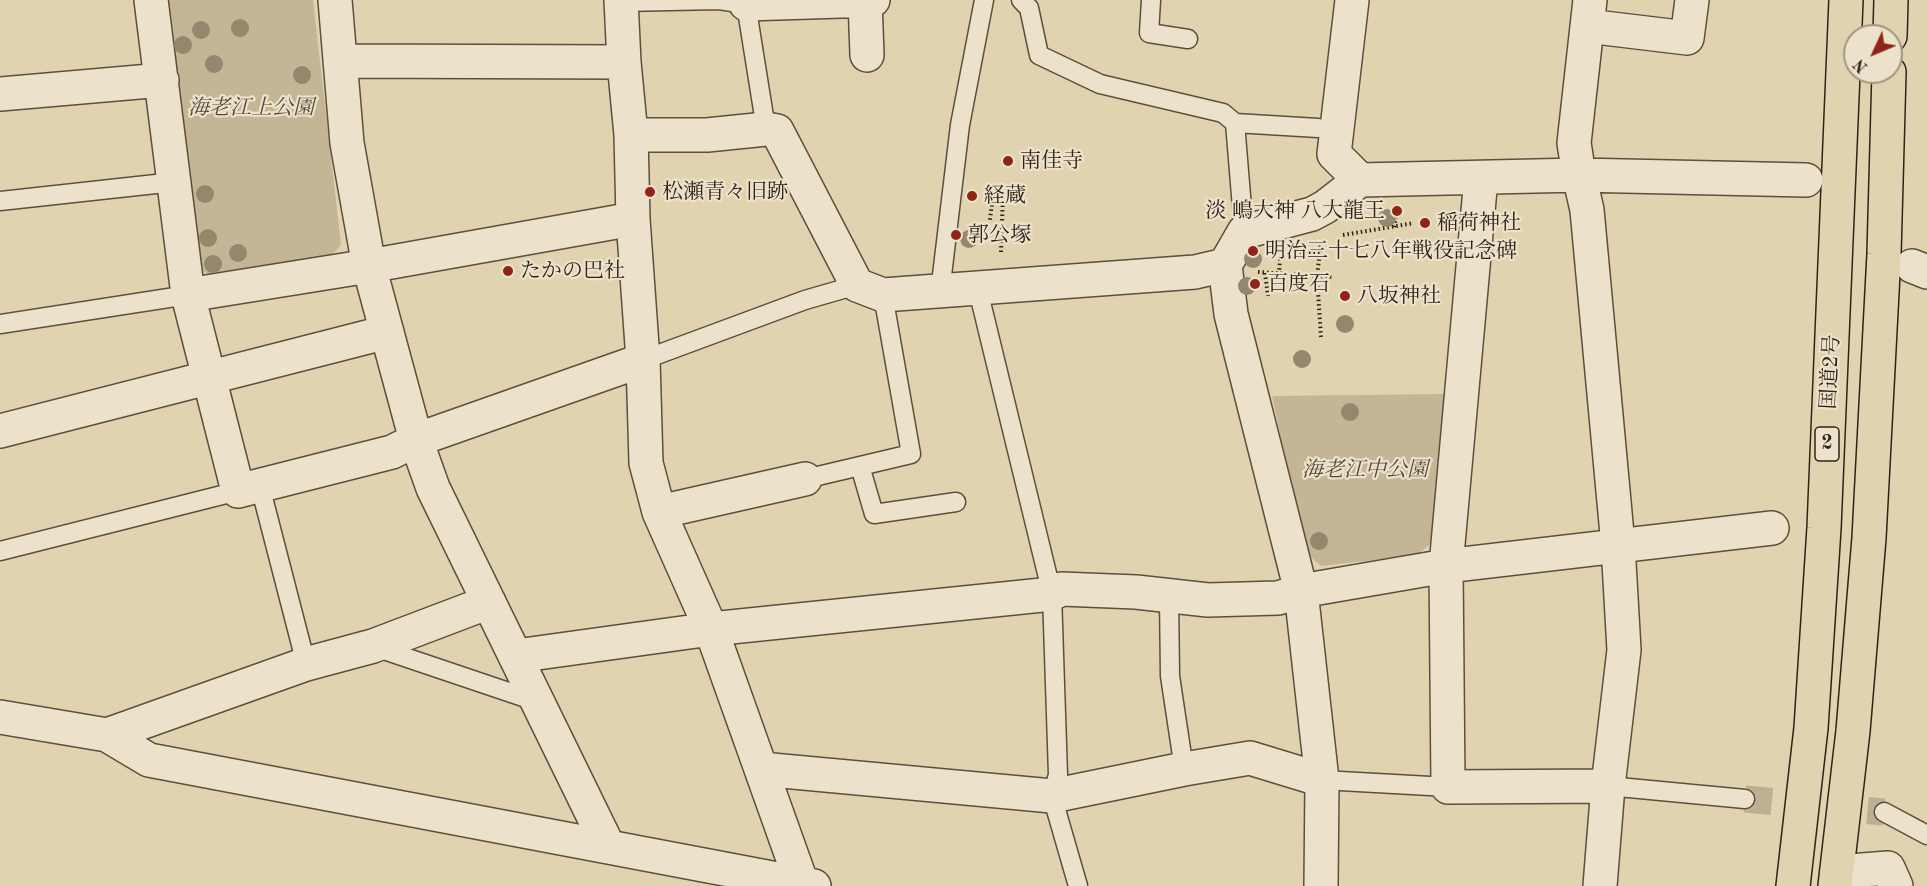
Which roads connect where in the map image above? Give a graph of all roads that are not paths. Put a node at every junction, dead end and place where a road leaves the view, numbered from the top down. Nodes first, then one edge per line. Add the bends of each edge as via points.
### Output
1 (151, 0) edge
2 (335, 0) edge
3 (865, 0) edge
4 (873, 0) edge
5 (984, 0) edge
6 (1021, 0) edge
7 (1151, 0) edge
8 (1352, 0) edge
9 (1692, 0) edge
10 (1846, 0) edge
11 (1891, 0) edge
12 (622, 1) edge
13 (826, 1) edge
14 (728, 2) edge
15 (1588, 13) edge
16 (1890, 24) edge
17 (1188, 39) dead end
18 (867, 55) dead end
19 (340, 61) junction
20 (624, 62) junction
21 (162, 81) junction
22 (1889, 84) edge
23 (0, 94) edge
24 (1235, 123) junction
25 (1318, 128) dead end
26 (766, 129) junction
27 (631, 135) junction
28 (1579, 175) junction
29 (1481, 177) junction
30 (1360, 180) junction
31 (1806, 180) dead end
32 (174, 182) junction
33 (0, 201) edge
34 (633, 219) junction
35 (1244, 232) junction
36 (369, 266) junction
37 (1240, 268) junction
38 (870, 290) junction
39 (978, 290) junction
40 (940, 292) junction
41 (188, 295) junction
42 (0, 324) edge
43 (387, 332) junction
44 (643, 360) junction
45 (209, 376) junction
46 (0, 431) edge
47 (416, 440) junction
48 (860, 466) junction
49 (805, 478) joint
50 (249, 488) junction
51 (956, 502) dead end
52 (659, 512) junction
53 (1772, 528) dead end
54 (1618, 545) junction
55 (0, 551) edge
56 (1446, 566) junction
57 (1300, 591) junction
58 (1052, 594) junction
59 (1169, 597) junction
60 (489, 602) junction
61 (711, 629) junction
62 (373, 646) junction
63 (516, 656) junction
64 (306, 664) junction
65 (538, 702) junction
66 (0, 717) edge
67 (108, 735) junction
68 (760, 769) junction
69 (1184, 769) junction
70 (1322, 780) junction
71 (1608, 786) junction
72 (1448, 787) junction
73 (1052, 796) junction
74 (1745, 799) tunnel mouth
75 (1884, 812) tunnel mouth
76 (1927, 835) edge
77 (608, 846) junction
78 (1836, 879) edge
79 (808, 885) edge
80 (1078, 886) edge
81 (1321, 886) edge
82 (1600, 886) edge
83 (1793, 886) edge
84 (1896, 886) edge

1 - 21 street
2 - 19 street
3 - 4 street
3 - 13 street
3 - 18 street
5 - 40 lane via 960,125
6 - 24 lane via 1029,8 1039,55 1100,84 1223,112
7 - 17 lane via 1149,33
8 - 30 street via 1334,154
9 - 15 street via 1687,38
10 - 83 highway, 国道2号 / 2 via 1824,528 1811,728
11 - 16 highway
12 - 14 lane
12 - 20 street
13 - 14 street
14 - 26 lane
15 - 28 street via 1574,143
19 - 20 street
19 - 36 street via 347,143
20 - 27 street
21 - 23 street
21 - 32 street
22 - 78 highway via 1869,538
24 - 25 lane
24 - 35 lane
26 - 27 street via 706,135
26 - 38 street via 777,131
27 - 34 street
28 - 29 street
28 - 31 street
28 - 54 street via 1587,210
29 - 30 street
29 - 56 street
30 - 35 street via 1312,214
32 - 33 lane
32 - 41 street
34 - 36 street
34 - 44 street
35 - 37 street
36 - 41 street
36 - 43 street
37 - 39 street
37 - 57 street via 1231,314
38 - 40 street
38 - 44 lane via 805,300
38 - 48 lane via 912,454
39 - 40 street
39 - 58 lane
41 - 42 lane
41 - 45 street
43 - 45 street
43 - 47 street
44 - 47 street
44 - 52 street via 646,463
45 - 46 street
45 - 50 street
47 - 50 street via 392,452
47 - 60 street via 433,488
48 - 49 lane
48 - 51 lane via 874,514
49 - 52 street
50 - 55 lane
50 - 64 lane
52 - 61 street
53 - 54 street
54 - 56 street
54 - 71 street via 1624,650
56 - 57 street
56 - 72 street
57 - 59 street via 1278,598
57 - 70 street
58 - 59 street via 1061,589
58 - 61 street
58 - 73 lane via 1058,776
59 - 69 lane via 1170,676
60 - 62 street
60 - 63 street
61 - 63 street
61 - 68 street
62 - 64 street
62 - 65 lane
63 - 65 street
64 - 67 street
65 - 77 street
66 - 67 street
67 - 77 street via 149,760
68 - 73 street
68 - 79 street
69 - 70 street via 1250,759
69 - 73 street
70 - 72 lane
70 - 81 street
71 - 72 street
71 - 74 lane
71 - 82 street
73 - 80 lane
75 - 76 lane
77 - 79 street
78 - 84 street via 1887,868

